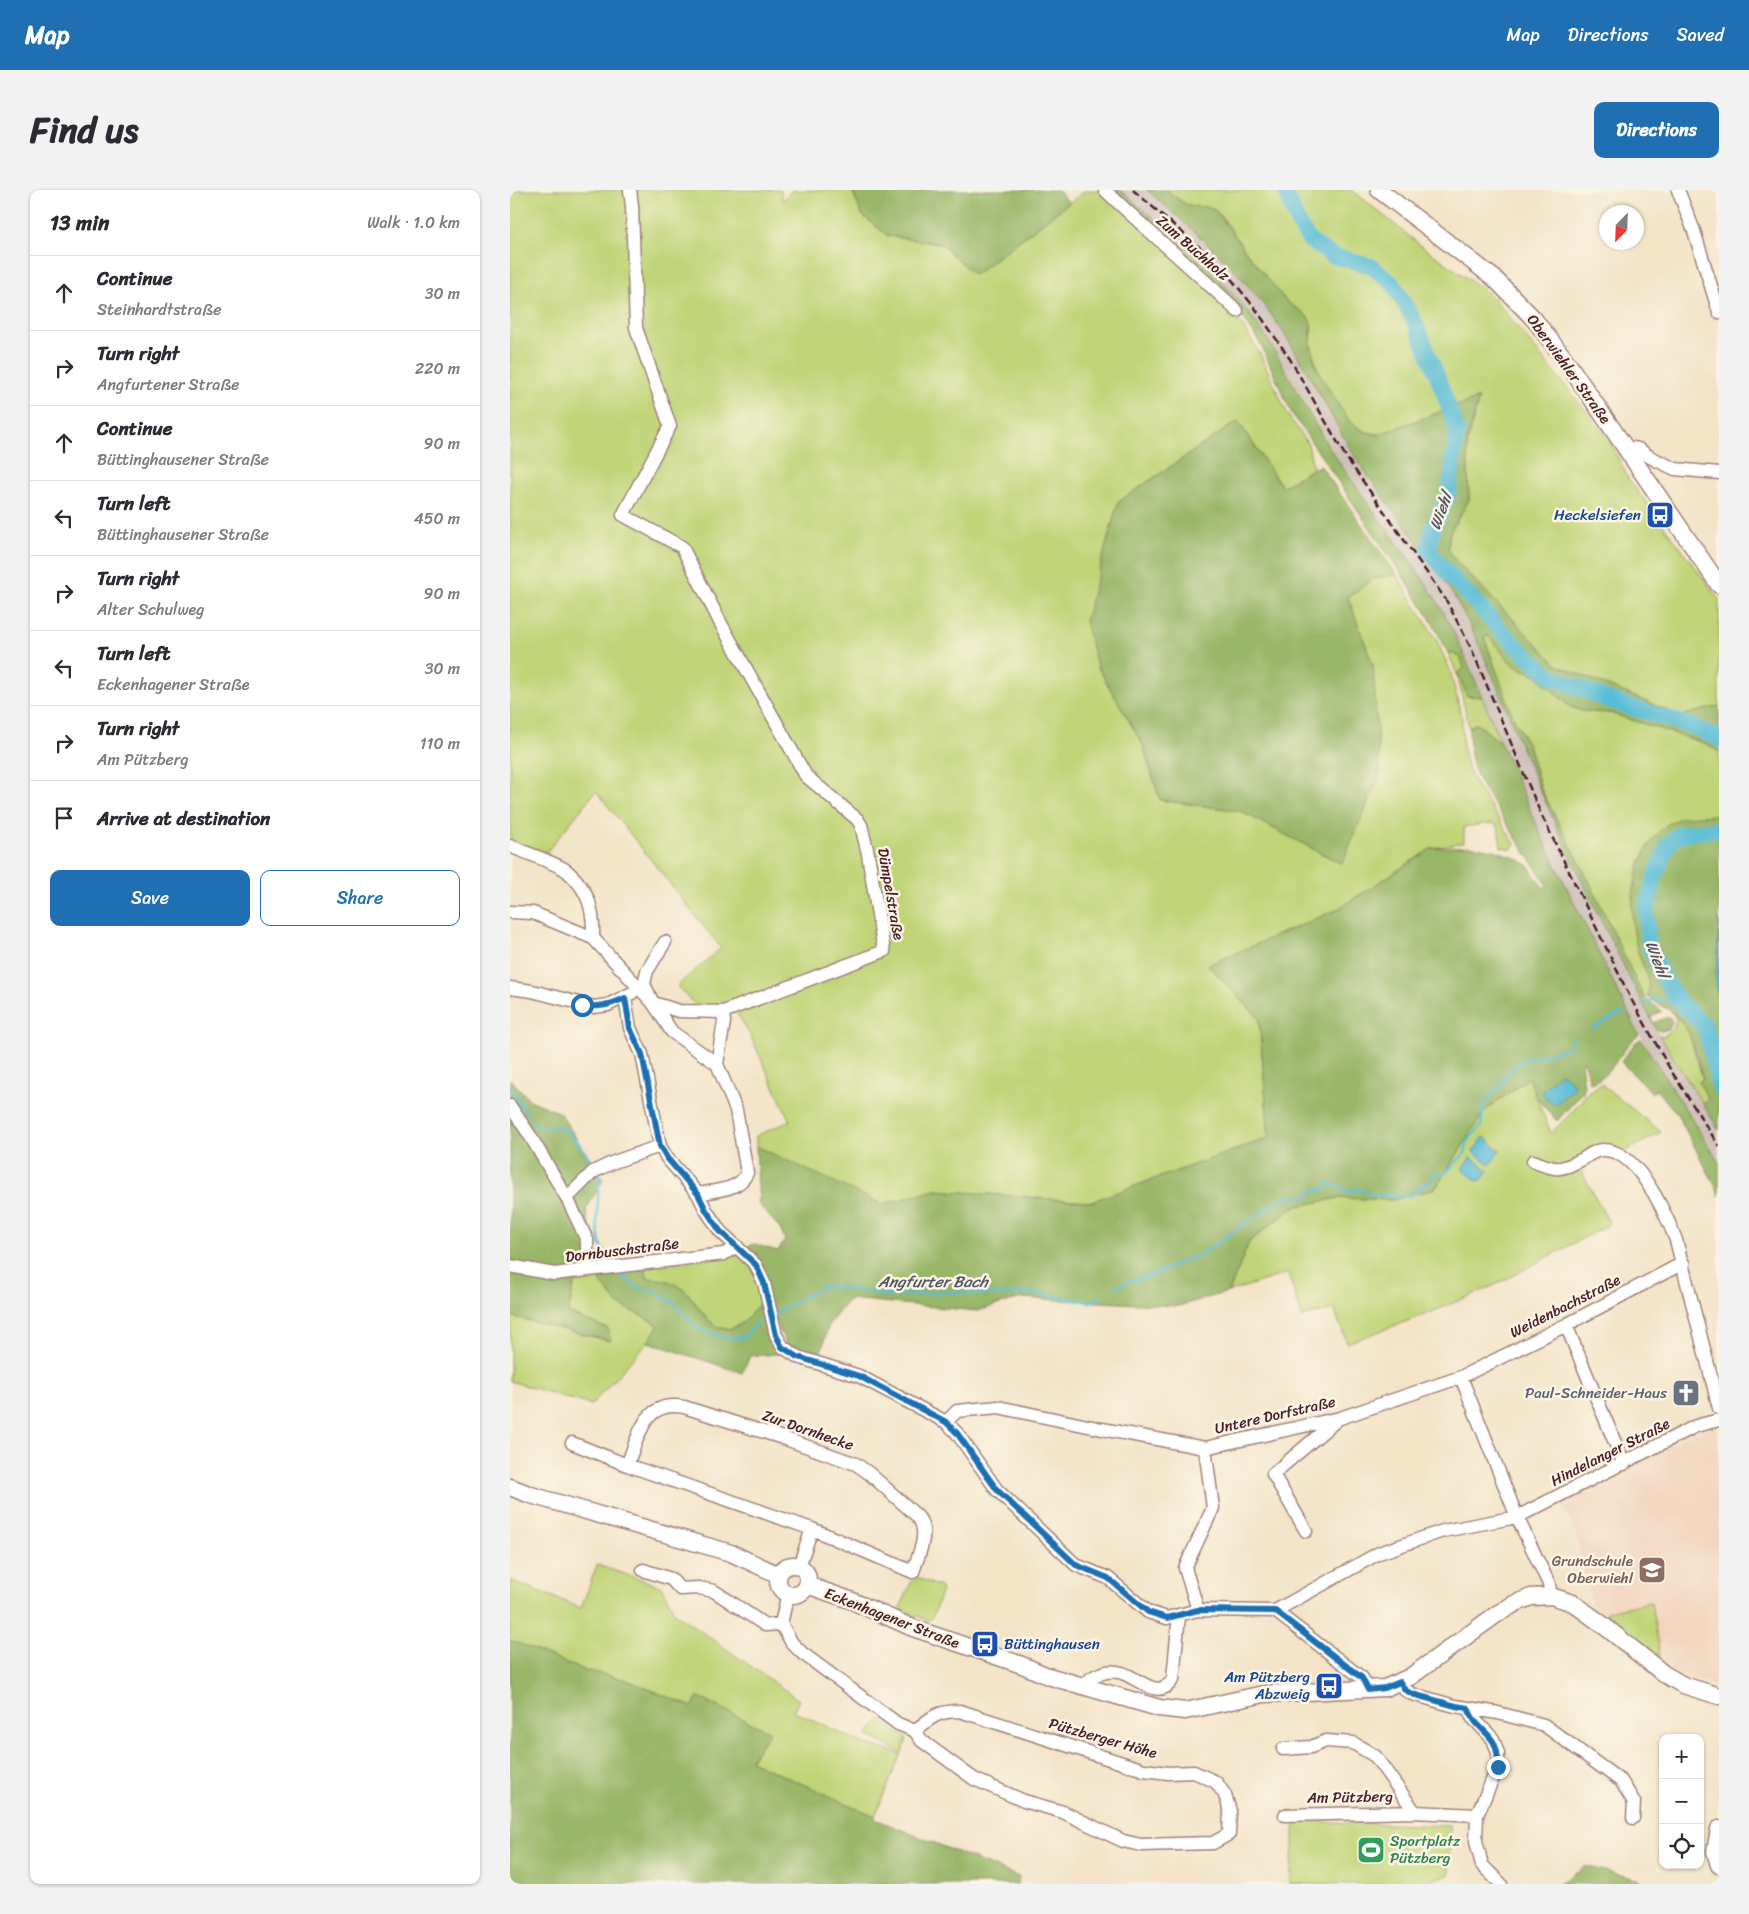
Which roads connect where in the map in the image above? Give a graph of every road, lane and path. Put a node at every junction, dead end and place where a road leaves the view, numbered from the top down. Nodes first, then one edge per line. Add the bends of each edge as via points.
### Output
1 (630, 190) edge
2 (1105, 190) edge
3 (1379, 190) edge
4 (1678, 190) edge
5 (1237, 311) dead end
6 (1719, 312) edge
7 (1627, 451) junction
8 (1719, 473) edge
9 (1719, 585) edge
10 (510, 846) edge
11 (510, 912) edge
12 (593, 938) junction
13 (665, 942) dead end
14 (510, 988) edge
15 (638, 988) junction
16 (625, 998) junction
17 (653, 1003) junction
18 (723, 1012) junction
19 (717, 1064) junction
20 (510, 1106) edge
21 (660, 1146) junction
22 (1533, 1161) dead end
23 (698, 1194) junction
24 (567, 1198) junction
25 (737, 1246) junction
26 (1683, 1262) junction
27 (510, 1266) edge
28 (587, 1270) junction
29 (1566, 1325) junction
30 (1462, 1377) junction
31 (1719, 1408) edge
32 (1340, 1418) junction
33 (1719, 1420) edge
34 (946, 1422) junction
35 (572, 1443) dead end
36 (1204, 1448) junction
37 (627, 1464) junction
38 (1624, 1464) junction
39 (510, 1487) edge
40 (510, 1493) edge
41 (531, 1495) junction
42 (1517, 1517) junction
43 (812, 1529) junction
44 (1306, 1531) dead end
45 (799, 1566) junction
46 (643, 1570) dead end
47 (779, 1575) junction
48 (807, 1585) junction
49 (788, 1594) junction
50 (1551, 1596) junction
51 (1198, 1610) junction
52 (1275, 1611) junction
53 (1179, 1615) junction
54 (781, 1624) junction
55 (1400, 1682) junction
56 (1084, 1686) junction
57 (1368, 1690) junction
58 (1719, 1696) edge
59 (1468, 1708) junction
60 (915, 1731) junction
61 (1283, 1749) dead end
62 (1415, 1812) junction
63 (1285, 1815) dead end
64 (1477, 1815) junction
65 (1633, 1818) dead end
66 (1719, 1829) edge
67 (1719, 1866) edge
68 (1501, 1884) edge

1 - 18 street, Dümpelstraße via 636,328 670,426 623,515 682,547 806,776 861,825 884,951
2 - 5 street, Zum Buchholz
3 - 7 main road, Oberwiehler Straße via 1472,260 1522,306 1564,358
4 - 6 street
7 - 8 street via 1638,449 1675,469
7 - 9 main road, Oberwiehler Straße
10 - 12 street via 566,870 588,896 594,918
11 - 12 street via 533,913
12 - 15 street
13 - 17 street via 646,971 644,984
14 - 16 street via 594,1007 608,1006
15 - 16 street
15 - 17 street
16 - 21 street via 630,1028 642,1054
17 - 18 street, Dümpelstraße via 679,1011
17 - 19 street via 672,1032
18 - 19 street
19 - 23 street via 736,1110 747,1174 733,1187
20 - 24 street
21 - 23 street
21 - 24 street via 598,1170
22 - 26 street via 1553,1169 1565,1168 1596,1152 1620,1156 1635,1167 1656,1195 1667,1215
23 - 25 street via 720,1231
24 - 28 street via 587,1240
25 - 28 street, Dornbuschstraße via 724,1254
25 - 34 street via 756,1265 782,1347 798,1357 859,1376
26 - 29 street, Weidenbachstraße
26 - 31 street
27 - 28 street, Dornbuschstraße via 554,1274
29 - 30 street, Weidenbachstraße
29 - 38 street
30 - 32 street, Untere Dorfstraße
30 - 42 street
32 - 36 street, Untere Dorfstraße
32 - 44 street via 1273,1474
33 - 38 street, Hindelanger Straße via 1696,1426
34 - 36 street, Untere Dorfstraße via 957,1411 998,1407
34 - 53 street via 997,1490 1076,1565 1108,1578 1148,1612 1167,1618
35 - 37 street, Zur Dornhecke
36 - 51 street via 1213,1508 1185,1568
37 - 43 street, Zur Dornhecke
37 - 43 street, Zur Dornhecke via 648,1417 661,1408 684,1407 856,1464 917,1516 923,1524 924,1536 913,1572
38 - 42 street, Hindelanger Straße
39 - 41 main road
40 - 41 main road
41 - 47 main road via 731,1553
42 - 50 street via 1549,1584
42 - 52 street, Hindelanger Straße via 1443,1531 1379,1553
43 - 45 street
45 - 47 main road via 787,1566
45 - 48 main road via 807,1576
46 - 54 street via 671,1579 680,1589 714,1591 765,1625
47 - 49 main road via 780,1586
48 - 49 main road via 801,1592
48 - 56 main road, Eckenhagener Straße via 913,1628
49 - 54 street
50 - 55 main road, Eckenhagener Straße via 1531,1597 1514,1604
50 - 58 main road, Eckenhagener Straße via 1573,1604 1664,1674 1683,1685
51 - 52 street
51 - 53 street
52 - 57 street via 1362,1678
53 - 56 street via 1170,1685 1152,1688 1122,1673 1104,1672 1088,1679
54 - 60 street, Pützberger Höhe via 802,1653 898,1724
55 - 57 main road, Eckenhagener Straße
55 - 59 street via 1412,1694
56 - 57 main road, Eckenhagener Straße via 1159,1708 1185,1711 1264,1694
59 - 64 street via 1472,1717 1494,1740 1498,1753 1498,1767
59 - 65 street via 1498,1712 1544,1725 1621,1781 1634,1802
60 - 60 street, Pützberger Höhe via 922,1741 974,1778 1024,1801 1063,1812 1123,1841 1140,1845 1213,1844 1229,1834 1230,1811 1225,1795 1216,1782 1194,1772 1144,1770 960,1711 944,1711
61 - 62 street, Am Pützberg via 1311,1747 1326,1741 1353,1743 1374,1756
62 - 63 street, Am Pützberg
62 - 64 street, Am Pützberg
64 - 68 street via 1476,1840 1482,1865
66 - 67 main road via 1715,1852

